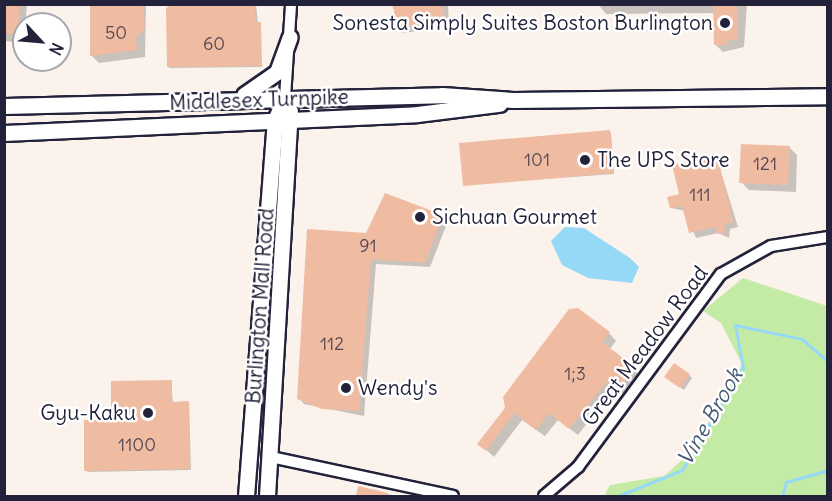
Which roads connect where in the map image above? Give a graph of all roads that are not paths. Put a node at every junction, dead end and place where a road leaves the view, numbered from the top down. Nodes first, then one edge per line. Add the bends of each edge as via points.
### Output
1 (291, 4) edge
2 (290, 37) junction
3 (828, 96) edge
4 (232, 98) junction
5 (285, 98) junction
6 (513, 100) junction
7 (4, 106) edge
8 (293, 119) junction
9 (275, 120) junction
10 (4, 133) edge
11 (828, 237) edge
12 (251, 453) junction
13 (271, 457) junction
14 (246, 496) edge
15 (267, 496) edge
16 (453, 496) edge
17 (544, 496) edge

1 - 2 street
2 - 4 main road via 269,81
2 - 5 street
3 - 6 main road, Middlesex Turnpike
4 - 5 main road, Middlesex Turnpike
4 - 7 main road, Middlesex Turnpike
5 - 6 main road, Middlesex Turnpike
5 - 8 main road
5 - 9 main road
6 - 8 main road, Middlesex Turnpike via 447,112
8 - 9 main road, Middlesex Turnpike
8 - 13 main road, Burlington Mall Road
9 - 10 main road, Middlesex Turnpike
9 - 12 main road, Burlington Mall Road
11 - 17 street, Great Meadow Road via 771,246 721,274 578,467
12 - 13 main road
12 - 14 main road, Burlington Mall Road
13 - 15 main road, Burlington Mall Road
13 - 16 street

